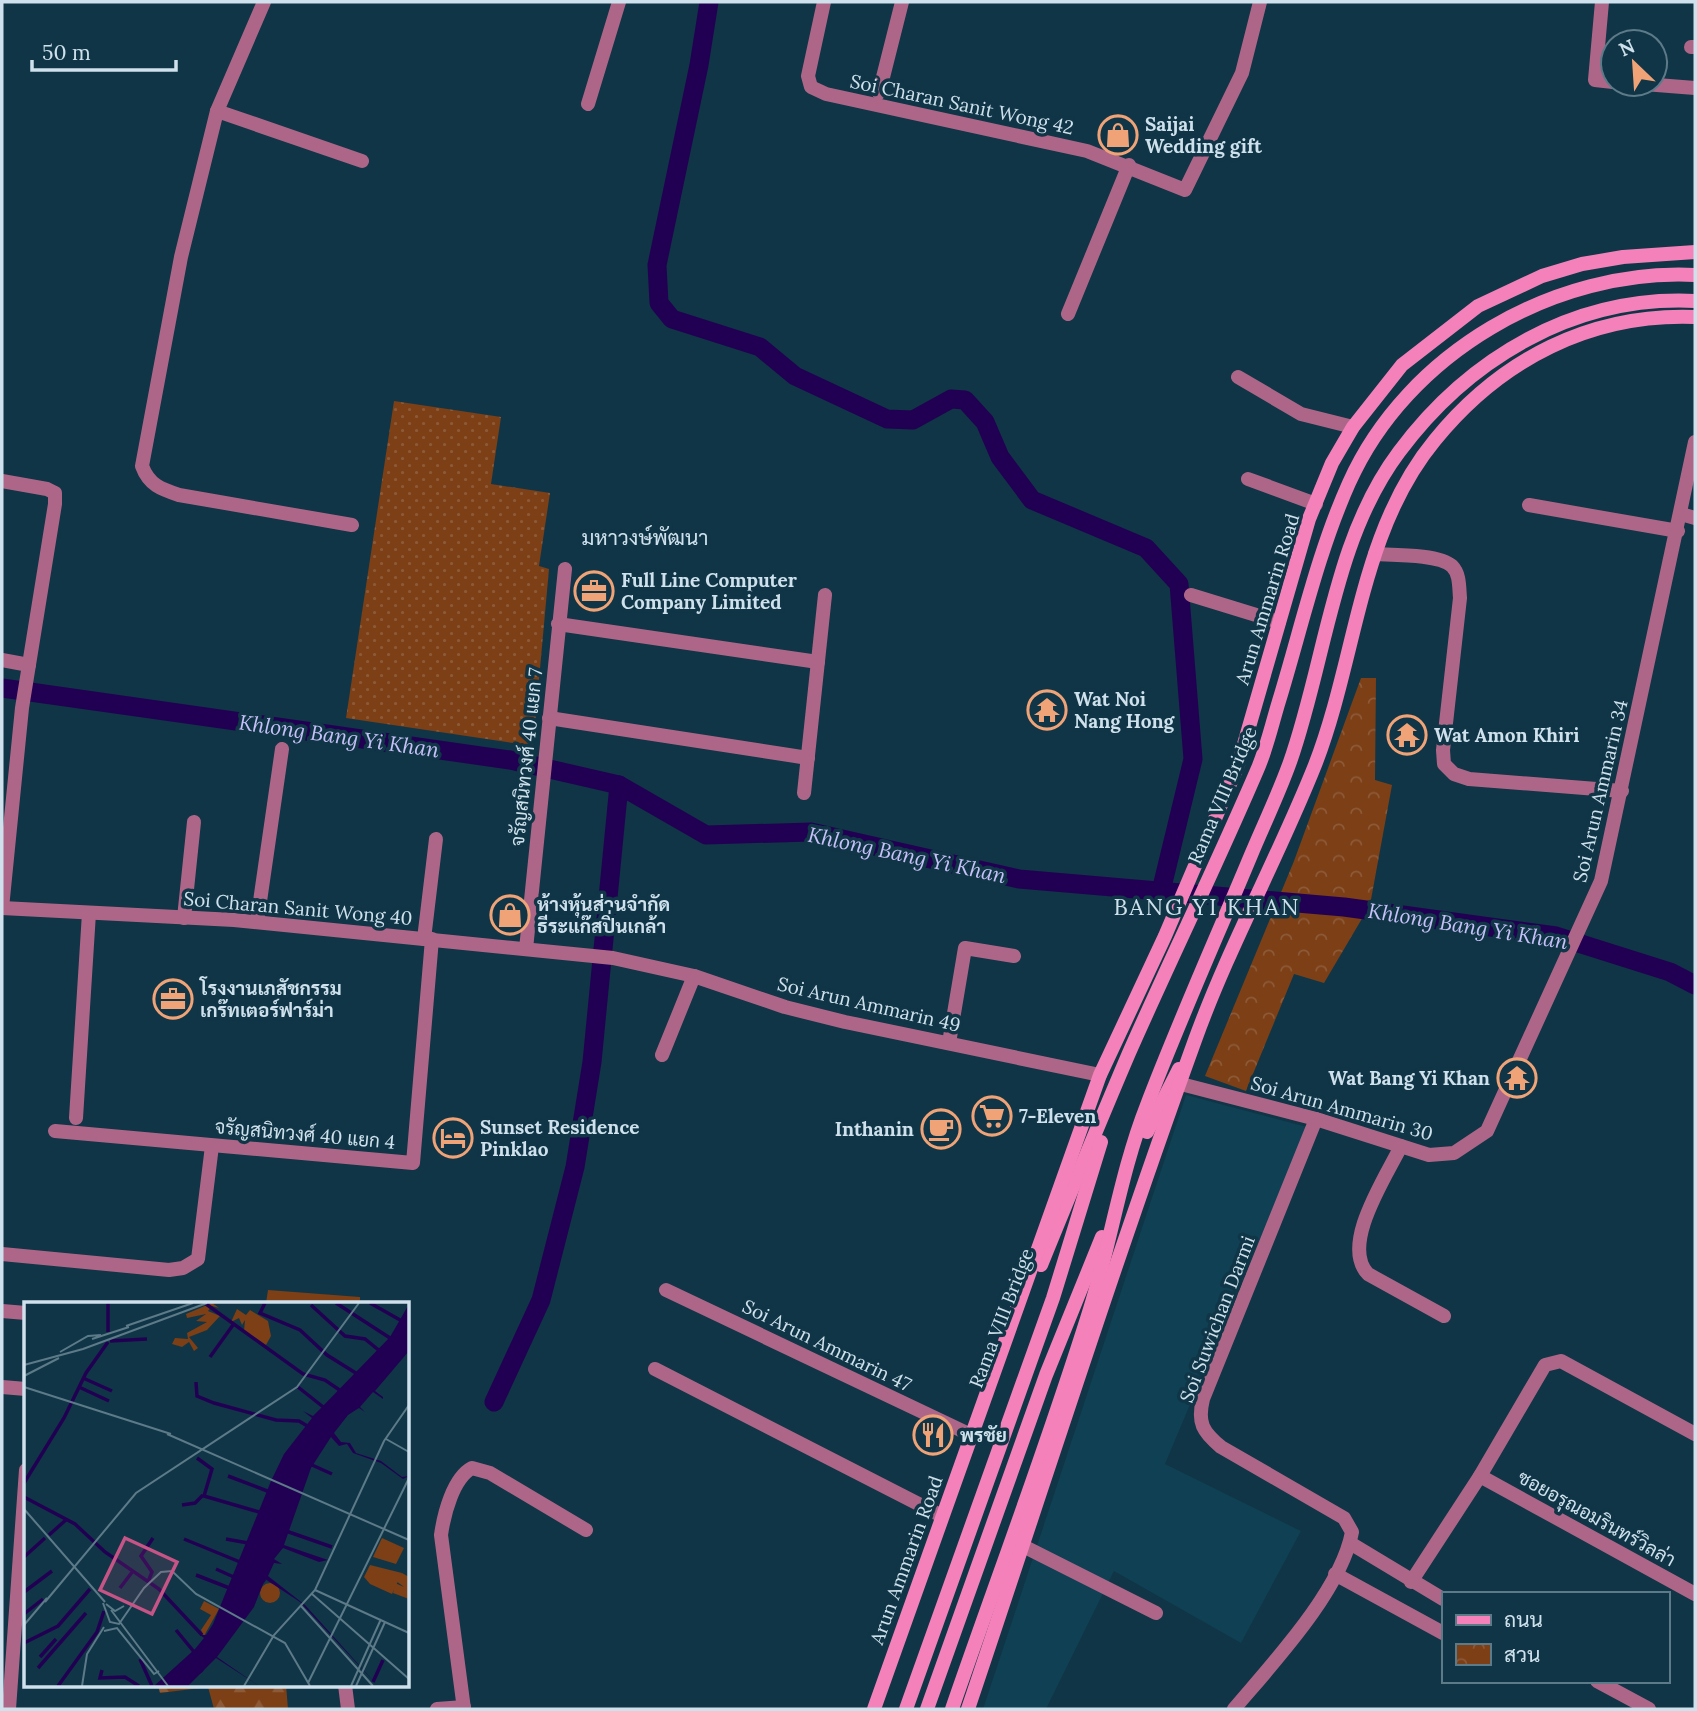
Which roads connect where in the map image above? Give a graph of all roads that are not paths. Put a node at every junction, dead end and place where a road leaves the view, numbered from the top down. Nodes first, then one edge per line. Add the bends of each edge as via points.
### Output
1 (264, 2) edge
2 (619, 2) edge
3 (824, 2) edge
4 (902, 2) edge
5 (1260, 2) edge
6 (1602, 2) edge
7 (1600, 28) edge
8 (1599, 35) edge
9 (1599, 80) edge
10 (1669, 86) edge
11 (1695, 88) edge
12 (880, 93) dead end
13 (588, 104) dead end
14 (217, 111) junction
15 (362, 161) dead end
16 (1129, 165) junction
17 (1695, 252) edge
18 (1695, 275) edge
19 (1695, 301) edge
20 (1068, 314) dead end
21 (1695, 317) edge
22 (1238, 377) dead end
23 (1353, 427) junction
24 (1695, 442) edge
25 (1248, 479) dead end
26 (2, 481) edge
27 (1316, 504) junction
28 (1529, 505) dead end
29 (1688, 516) edge
30 (352, 525) dead end
31 (1678, 531) junction
32 (1375, 554) junction
33 (565, 569) dead end
34 (825, 595) dead end
35 (1191, 595) dead end
36 (1279, 622) junction
37 (558, 624) junction
38 (2, 660) edge
39 (818, 662) junction
40 (29, 665) junction
41 (549, 718) junction
42 (282, 749) dead end
43 (808, 758) junction
44 (1622, 791) junction
45 (804, 793) dead end
46 (194, 822) dead end
47 (436, 839) dead end
48 (2, 908) edge
49 (89, 913) junction
50 (184, 918) junction
51 (257, 922) junction
52 (428, 939) junction
53 (526, 949) junction
54 (590, 955) joint
55 (1014, 956) dead end
56 (694, 976) junction
57 (1140, 992) junction
58 (1196, 1037) junction
59 (949, 1043) junction
60 (662, 1055) dead end
61 (1100, 1074) junction
62 (1181, 1084) junction
63 (76, 1118) dead end
64 (1316, 1119) junction
65 (55, 1131) dead end
66 (1487, 1131) joint
67 (212, 1146) junction
68 (1401, 1146) junction
69 (2, 1254) edge
70 (666, 1290) dead end
71 (2, 1311) edge
72 (24, 1313) edge
73 (1444, 1316) dead end
74 (655, 1369) dead end
75 (2, 1387) edge
76 (24, 1389) edge
77 (1695, 1434) edge
78 (971, 1435) junction
79 (1480, 1476) junction
80 (24, 1498) edge
81 (942, 1516) junction
82 (586, 1530) dead end
83 (1350, 1543) junction
84 (1023, 1546) junction
85 (1335, 1574) junction
86 (1411, 1582) junction
87 (1695, 1594) edge
88 (1442, 1598) edge
89 (1156, 1613) dead end
90 (1442, 1632) edge
91 (1601, 1683) edge
92 (345, 1686) edge
93 (464, 1708) edge
94 (9, 1709) edge
95 (348, 1709) edge
96 (437, 1709) edge
97 (874, 1709) edge
98 (881, 1709) edge
99 (906, 1709) edge
100 (927, 1709) edge
101 (952, 1709) edge
102 (968, 1709) edge
103 (1234, 1709) edge
104 (1649, 1709) edge

1 - 14 street
2 - 13 street
3 - 16 street, Soi Charan Sanit Wong 42 via 808,76 811,87 1087,151
4 - 12 street
5 - 16 street, Soi Charan Sanit Wong 42 via 1242,72 1185,190
6 - 7 street
8 - 9 street via 1595,80
10 - 11 street
14 - 15 street
14 - 30 street via 181,257 142,466 147,479 179,495
16 - 20 street
17 - 23 main road, Arun Ammarin Road via 1582,264 1542,276 1478,306 1402,365
18 - 98 main road, Rama VIII Bridge via 1590,286 1517,312 1446,359 1396,409 1371,443 1334,520 1260,765 1129,1053 1027,1297
19 - 101 main road via 1596,312 1534,334 1497,355 1441,401 1374,490 1345,565 1290,762 1145,1110 1090,1308
21 - 32 main road via 1662,316 1604,325 1539,350 1505,372 1457,414 1427,450 1399,495
22 - 23 street via 1301,414
23 - 27 main road, Arun Ammarin Road
24 - 29 street, Soi Arun Ammarin 34
25 - 27 street
26 - 40 street via 55,493
27 - 36 main road, Arun Ammarin Road
28 - 31 street
29 - 31 street, Soi Arun Ammarin 34
31 - 44 street, Soi Arun Ammarin 34
32 - 44 street via 1438,559 1458,575 1460,597 1443,750 1444,764 1454,774
32 - 58 main road via 1316,761
33 - 37 street, จรัญสนิทวงศ์ 40 แยก 7
34 - 39 street
35 - 36 street
36 - 57 main road, Arun Ammarin Road via 1238,765
37 - 39 street
37 - 41 street, จรัญสนิทวงศ์ 40 แยก 7
38 - 40 street
39 - 43 street
40 - 48 street
41 - 43 street
41 - 53 street, จรัญสนิทวงศ์ 40 แยก 7
42 - 51 street
43 - 45 street
44 - 66 street, Soi Arun Ammarin 34 via 1601,881
46 - 50 street
47 - 52 street
48 - 49 street, Soi Charan Sanit Wong 40
49 - 50 street, Soi Charan Sanit Wong 40
49 - 63 street
50 - 51 street, Soi Charan Sanit Wong 40
51 - 52 street, Soi Charan Sanit Wong 40
52 - 53 street, Soi Charan Sanit Wong 40
52 - 67 street, จรัญสนิทวงศ์ 40 แยก 4 via 413,1163
53 - 54 street, Soi Charan Sanit Wong 40
54 - 56 street, Soi Arun Ammarin 49
55 - 59 street via 965,948
56 - 59 street, Soi Arun Ammarin 49 via 833,1019
56 - 60 street
57 - 61 main road, Arun Ammarin Road
57 - 99 main road via 1053,1298
58 - 62 main road
58 - 100 main road via 1153,1117 1073,1307
59 - 61 street, Soi Arun Ammarin 49
61 - 78 main road, Arun Ammarin Road
62 - 64 street, Soi Arun Ammarin 30
62 - 84 main road
64 - 68 street, Soi Arun Ammarin 30
64 - 83 street, Soi Suwichan Darmi via 1203,1399 1200,1422 1204,1433 1221,1447 1344,1518 1351,1526
65 - 67 street, จรัญสนิทวงศ์ 40 แยก 4
66 - 68 street, Soi Arun Ammarin 30 via 1454,1153 1429,1155
67 - 69 street via 198,1259 183,1268
68 - 73 street via 1358,1237 1361,1267
70 - 78 street, Soi Arun Ammarin 47
71 - 72 street
74 - 81 street
75 - 76 street
77 - 79 street via 1561,1362 1552,1362 1545,1365
78 - 81 main road, Arun Ammarin Road
79 - 86 street
79 - 87 street, ซอยอรุณอมรินทร์วิลล่า
80 - 94 street
81 - 97 main road, Arun Ammarin Road
82 - 93 street via 490,1473 472,1468 465,1472 446,1511 441,1535
83 - 85 street
83 - 86 street
84 - 89 street
84 - 102 main road
85 - 90 street
85 - 103 street via 1296,1635
86 - 88 street
91 - 104 street
92 - 95 street
93 - 96 street

